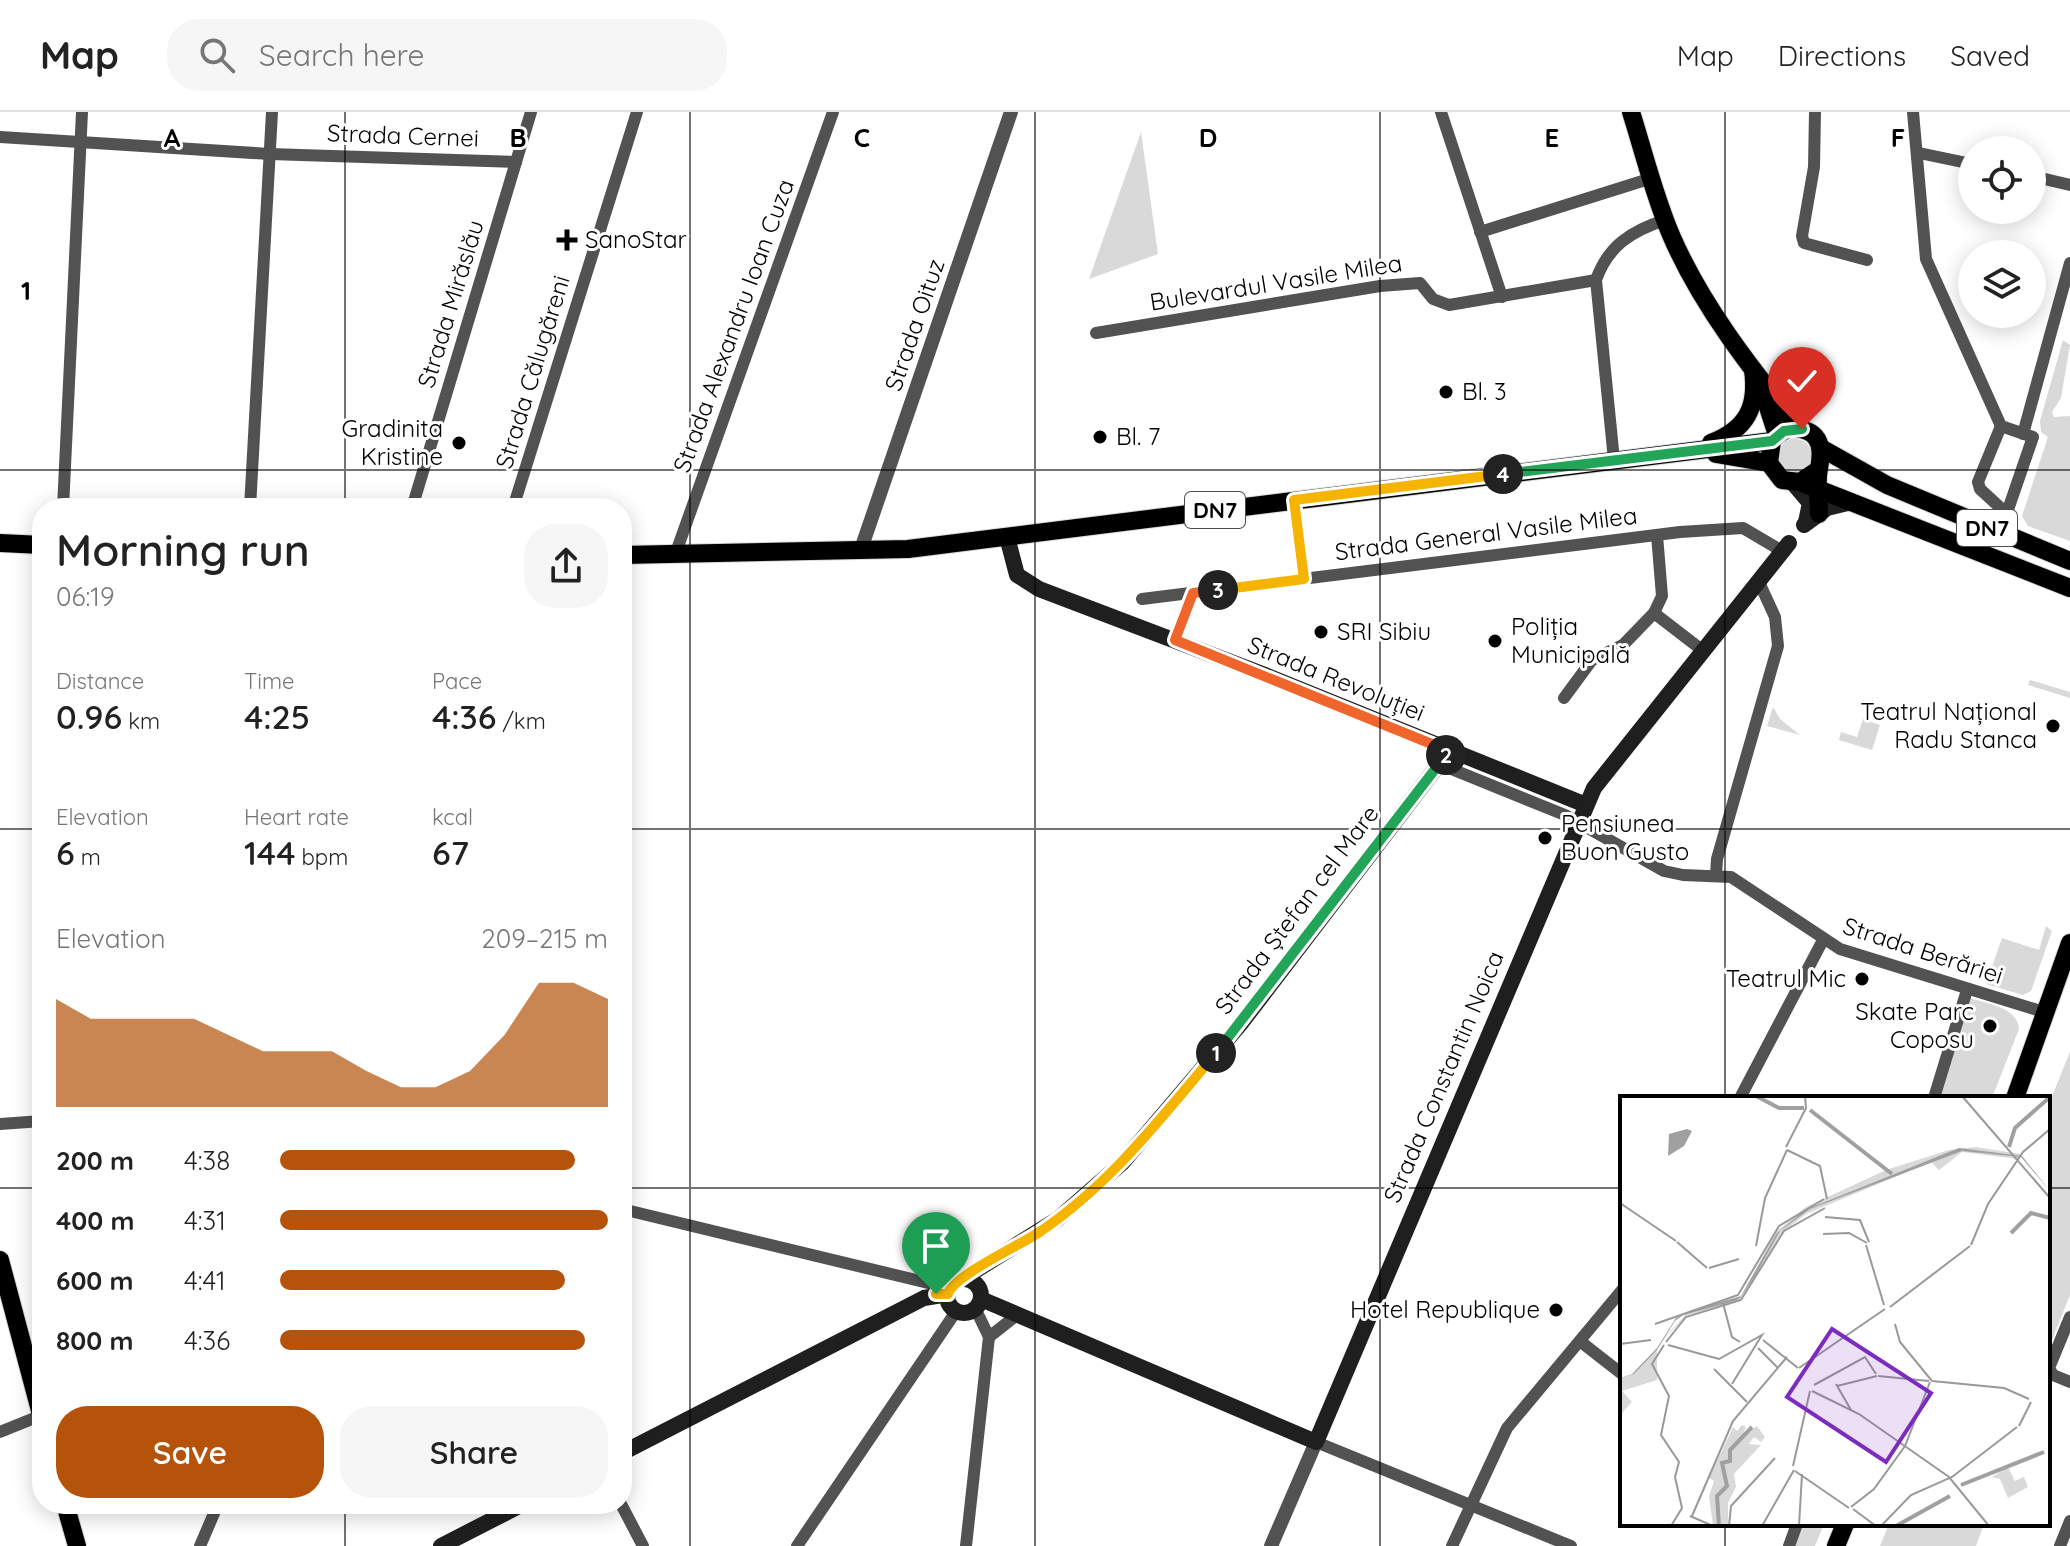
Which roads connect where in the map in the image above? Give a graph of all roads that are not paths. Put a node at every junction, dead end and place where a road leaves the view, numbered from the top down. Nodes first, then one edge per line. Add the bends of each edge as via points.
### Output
1 (82, 112) edge
2 (272, 112) edge
3 (531, 112) edge
4 (637, 112) edge
5 (833, 112) edge
6 (1011, 112) edge
7 (1441, 112) edge
8 (1631, 112) edge
9 (1815, 112) edge
10 (1913, 112) edge
11 (0, 137) edge
12 (81, 143) junction
13 (1919, 153) junction
14 (270, 154) junction
15 (1958, 161) edge
16 (516, 162) junction
17 (1652, 178) junction
18 (2046, 179) edge
19 (2070, 185) edge
20 (1665, 220) junction
21 (1480, 232) junction
22 (1867, 260) dead end
23 (2070, 263) edge
24 (1596, 280) junction
25 (1502, 297) junction
26 (1096, 333) dead end
27 (1756, 373) junction
28 (2001, 426) junction
29 (1800, 429) junction
30 (2023, 434) junction
31 (1774, 438) junction
32 (1821, 448) junction
33 (1693, 450) junction
34 (1614, 460) junction
35 (1769, 463) junction
36 (1818, 470) junction
37 (1796, 482) junction
38 (1820, 490) junction
39 (63, 498) edge
40 (251, 498) edge
41 (415, 498) edge
42 (516, 498) edge
43 (1294, 500) junction
44 (1852, 502) junction
45 (2006, 513) junction
46 (1812, 519) junction
47 (2000, 533) junction
48 (1657, 535) junction
49 (1007, 537) junction
50 (0, 543) edge
51 (32, 545) edge
52 (1785, 547) joint
53 (860, 552) junction
54 (632, 555) edge
55 (675, 555) junction
56 (2070, 561) edge
57 (1304, 579) junction
58 (1758, 580) junction
59 (2070, 588) edge
60 (1193, 593) junction
61 (1142, 599) dead end
62 (1654, 613) junction
63 (1175, 640) junction
64 (1702, 650) junction
65 (1564, 698) dead end
66 (1444, 758) junction
67 (1586, 805) junction
68 (1576, 824) junction
69 (1716, 875) junction
70 (1823, 940) junction
71 (2070, 943) edge
72 (1967, 990) junction
73 (2047, 1013) junction
74 (1741, 1096) edge
75 (1935, 1096) edge
76 (2016, 1096) edge
77 (32, 1122) edge
78 (0, 1124) edge
79 (632, 1211) edge
80 (0, 1260) edge
81 (953, 1287) junction
82 (1620, 1293) edge
83 (978, 1304) junction
84 (957, 1310) junction
85 (1017, 1315) junction
86 (2070, 1317) edge
87 (989, 1337) junction
88 (1581, 1342) junction
89 (1620, 1372) edge
90 (2050, 1372) edge
91 (32, 1379) edge
92 (2070, 1382) edge
93 (32, 1420) edge
94 (0, 1432) edge
95 (1316, 1442) junction
96 (632, 1448) edge
97 (1468, 1507) junction
98 (68, 1514) edge
99 (214, 1514) edge
100 (503, 1514) edge
101 (626, 1514) edge
102 (2070, 1521) edge
103 (1796, 1526) edge
104 (1844, 1526) edge
105 (77, 1546) edge
106 (200, 1546) edge
107 (441, 1546) edge
108 (643, 1546) edge
109 (797, 1546) edge
110 (966, 1546) edge
111 (1271, 1546) edge
112 (1452, 1546) edge
113 (1571, 1546) edge
114 (1789, 1546) edge
115 (1836, 1546) edge
116 (2060, 1546) edge

1 - 12 street
2 - 14 street
3 - 16 street, Strada Mirăslău
4 - 42 street, Strada Călugăreni
5 - 55 street, Strada Alexandru Ioan Cuza
6 - 53 street, Strada Oituz
7 - 21 street
8 - 17 main road
9 - 22 street via 1804,243
10 - 13 street
11 - 12 street, Strada Cernei
12 - 14 street, Strada Cernei
12 - 39 street
13 - 15 street
13 - 28 street via 1929,269
14 - 16 street, Strada Cernei
14 - 40 street
16 - 41 street, Strada Mirăslău
17 - 20 main road
17 - 21 street
18 - 19 street
20 - 24 street via 1614,246
20 - 27 main road via 1696,282
21 - 25 street
23 - 30 street
24 - 25 street, Bulevardul Vasile Milea
24 - 34 street
25 - 26 street, Bulevardul Vasile Milea via 1449,305 1433,299 1420,283 1380,286
27 - 29 main road
27 - 31 main road
27 - 33 main road via 1748,419 1728,436
28 - 30 street
28 - 45 street via 1978,482
29 - 31 main road, DN7
29 - 32 main road, DN7 via 1812,434
30 - 45 street via 2033,437
31 - 33 main road, DN7
31 - 35 main road
32 - 36 main road
32 - 47 main road, DN7 via 1887,485
33 - 34 main road, DN7
33 - 35 main road, DN7
34 - 43 main road, DN7
35 - 37 main road via 1778,477
36 - 37 main road
36 - 38 main road
37 - 38 main road
37 - 46 main road via 1810,503
38 - 44 main road
38 - 46 main road
43 - 49 main road, DN7
43 - 57 street
44 - 46 main road
44 - 59 main road
45 - 47 street
47 - 56 main road, DN7
48 - 52 street, Strada General Vasile Milea via 1743,528
48 - 57 street, Strada General Vasile Milea
48 - 62 street via 1662,596
49 - 53 main road, DN7
49 - 63 main road, Strada Revoluției via 1015,570 1030,584
50 - 51 main road
52 - 58 main road, Strada Constantin Noica
53 - 55 main road, DN7
54 - 55 main road, DN7
57 - 60 street, Strada General Vasile Milea
58 - 64 main road, Strada Constantin Noica
58 - 69 street via 1775,617 1778,646
60 - 61 street, Strada General Vasile Milea
60 - 63 street
62 - 64 street
62 - 65 street via 1623,645 1592,660
63 - 66 main road, Strada Revoluției
64 - 67 main road, Strada Constantin Noica via 1604,773
66 - 67 main road, Strada Revoluției
66 - 68 street, Strada Revoluției
66 - 81 main road, Strada Ștefan cel Mare via 1242,1022 1122,1163 1058,1219
67 - 68 main road, Strada Constantin Noica
68 - 69 street, Strada Berăriei via 1664,871
68 - 95 main road, Strada Constantin Noica
69 - 70 street, Strada Berăriei via 1757,892
70 - 72 street, Strada Berăriei
70 - 74 street
71 - 73 main road
72 - 73 street, Strada Berăriei
72 - 75 street
73 - 76 main road
77 - 78 street
79 - 81 street
80 - 91 main road
81 - 83 main road via 977,1284
81 - 84 main road via 950,1304
81 - 96 main road, Strada Ștefan cel Mare
82 - 88 street
83 - 84 main road
83 - 85 main road
83 - 87 street
84 - 109 street
85 - 87 street
85 - 95 main road
86 - 90 street
87 - 110 street
88 - 89 street
88 - 97 street via 1507,1428
90 - 92 street
93 - 94 street
95 - 97 street
95 - 111 street, Strada Constantin Noica
97 - 112 street
97 - 113 street
98 - 105 main road
99 - 106 street
100 - 107 main road
101 - 108 street
102 - 116 street
103 - 114 street
104 - 115 main road

